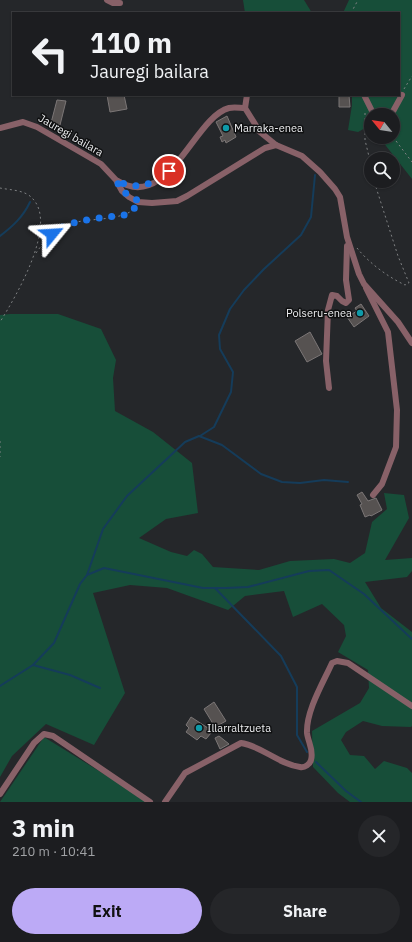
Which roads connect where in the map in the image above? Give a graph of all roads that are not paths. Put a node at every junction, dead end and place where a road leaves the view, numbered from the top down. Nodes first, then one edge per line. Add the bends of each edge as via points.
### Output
1 (107, 0) edge
2 (120, 3) dead end
3 (402, 95) road end
4 (247, 96) edge
5 (366, 98) edge
6 (245, 108) junction
7 (371, 108) edge
8 (395, 108) edge
9 (0, 128) edge
10 (276, 146) junction
11 (116, 180) junction
12 (347, 237) junction
13 (364, 284) junction
14 (412, 343) edge
15 (328, 388) dead end
16 (374, 495) dead end
17 (412, 706) edge
18 (0, 794) edge
19 (150, 802) edge
20 (165, 802) edge

1 - 2 street
3 - 8 street
4 - 6 street
5 - 7 street
6 - 10 street via 260,132
6 - 11 street via 229,108 217,116 161,179 148,185 132,187
9 - 11 street, Jauregi bailara via 16,122 30,123 102,164
10 - 11 street, Jauregi bailara via 265,148 246,158 177,201 140,202 122,191
10 - 12 street via 310,162 335,189 341,203
12 - 13 street via 356,268
12 - 15 street via 346,280 349,300 346,303 342,302 335,294 330,301 326,361
13 - 14 street via 398,322
13 - 16 street via 388,332 397,410 396,447 382,484
17 - 20 street via 348,663 332,663 316,698 307,733 312,754 311,762 306,767 286,763 251,744 241,743 186,773
18 - 19 street via 34,743 44,734 53,736

